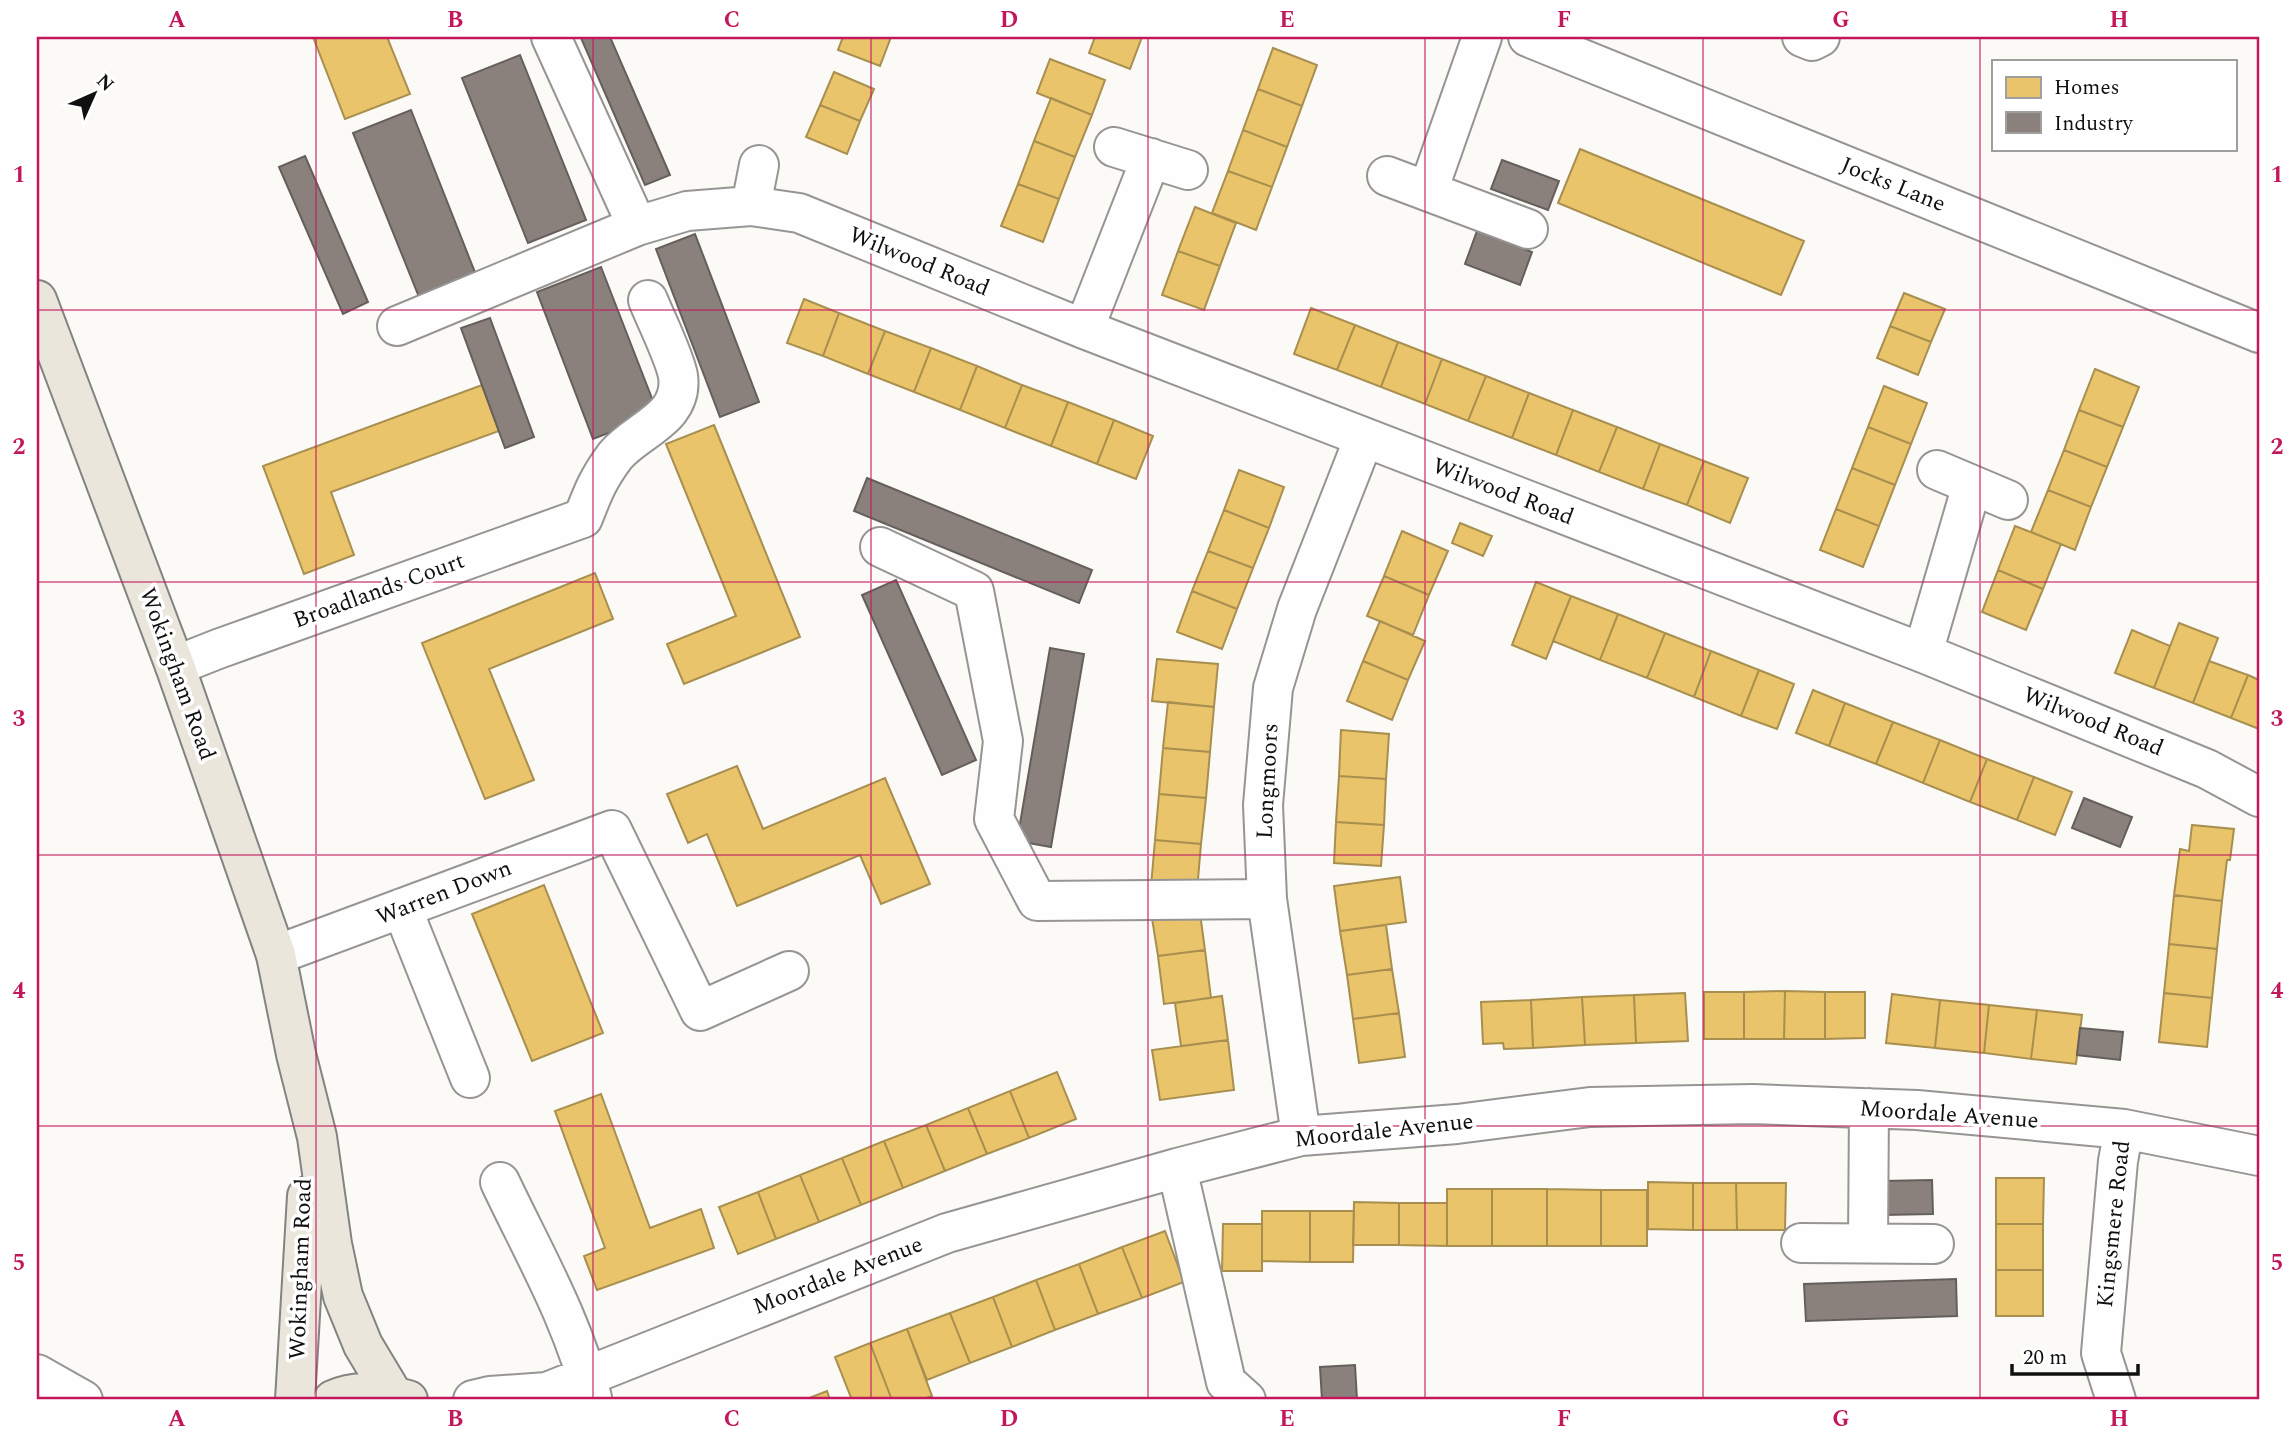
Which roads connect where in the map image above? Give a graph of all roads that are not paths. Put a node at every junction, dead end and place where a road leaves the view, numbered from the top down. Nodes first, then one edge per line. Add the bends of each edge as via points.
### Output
1 (551, 37) edge
2 (1482, 37) edge
3 (1528, 37) edge
4 (1802, 37) edge
5 (1820, 37) edge
6 (1114, 147) dead end
7 (1151, 158) junction
8 (759, 165) dead end
9 (1188, 170) dead end
10 (1387, 176) dead end
11 (1427, 191) junction
12 (751, 206) junction
13 (637, 226) junction
14 (1528, 229) dead end
15 (37, 300) edge
16 (648, 300) dead end
17 (397, 326) dead end
18 (1084, 330) junction
19 (2259, 333) edge
20 (1364, 439) junction
21 (1937, 470) dead end
22 (1972, 485) junction
23 (2008, 500) dead end
24 (880, 547) dead end
25 (1923, 653) junction
26 (175, 666) junction
27 (2259, 797) edge
28 (1267, 899) junction
29 (402, 908) junction
30 (276, 955) junction
31 (789, 971) dead end
32 (296, 1054) junction
33 (470, 1078) dead end
34 (1869, 1108) junction
35 (2124, 1129) junction
36 (1301, 1136) junction
37 (2259, 1156) edge
38 (1177, 1168) junction
39 (499, 1182) dead end
40 (1868, 1243) junction
41 (1801, 1244) dead end
42 (1934, 1244) dead end
43 (37, 1374) edge
44 (590, 1387) edge
45 (543, 1396) edge
46 (401, 1398) edge
47 (83, 1400) edge
48 (295, 1400) edge
49 (333, 1400) edge
50 (473, 1400) edge
51 (1246, 1400) edge
52 (2116, 1400) edge

1 - 13 street
2 - 11 street
3 - 19 street, Jocks Lane
4 - 5 street via 1812,41
6 - 7 street
7 - 9 street
7 - 18 street
8 - 12 street
10 - 11 street
11 - 14 street
12 - 13 street, Wilwood Road via 702,208
12 - 18 street, Wilwood Road via 799,214
13 - 17 street, Wilwood Road
15 - 26 main road, Wokingham Road
16 - 26 street, Broadlands Court via 678,376 673,407 617,454 594,486 583,518
18 - 20 street, Wilwood Road
20 - 25 street, Wilwood Road
20 - 28 street, Longmoors via 1297,609 1273,688 1263,805
21 - 22 street
22 - 23 street
22 - 25 street
24 - 28 street via 974,591 1003,741 994,820 1037,901
25 - 27 street, Wilwood Road via 2207,769
26 - 30 main road, Wokingham Road
28 - 36 street, Longmoors
29 - 30 street, Warren Down
29 - 31 street, Warren Down via 612,830 700,1011
29 - 33 street
30 - 32 main road, Wokingham Road
32 - 46 main road, Wokingham Road via 317,1137 343,1296 363,1345
32 - 48 main road, Wokingham Road via 307,1205
34 - 35 street, Moordale Avenue
34 - 36 street, Moordale Avenue via 1753,1104 1590,1107 1457,1124
34 - 40 street
35 - 37 street, Moordale Avenue
35 - 52 street, Kingsmere Road via 2101,1353
36 - 38 street, Moordale Avenue
38 - 44 street, Moordale Avenue via 947,1233
38 - 51 street via 1226,1382
39 - 44 street via 565,1319
40 - 41 street
40 - 42 street
43 - 47 street
44 - 45 street, Moordale Avenue
45 - 50 street, Moordale Avenue
46 - 49 main road via 366,1393

